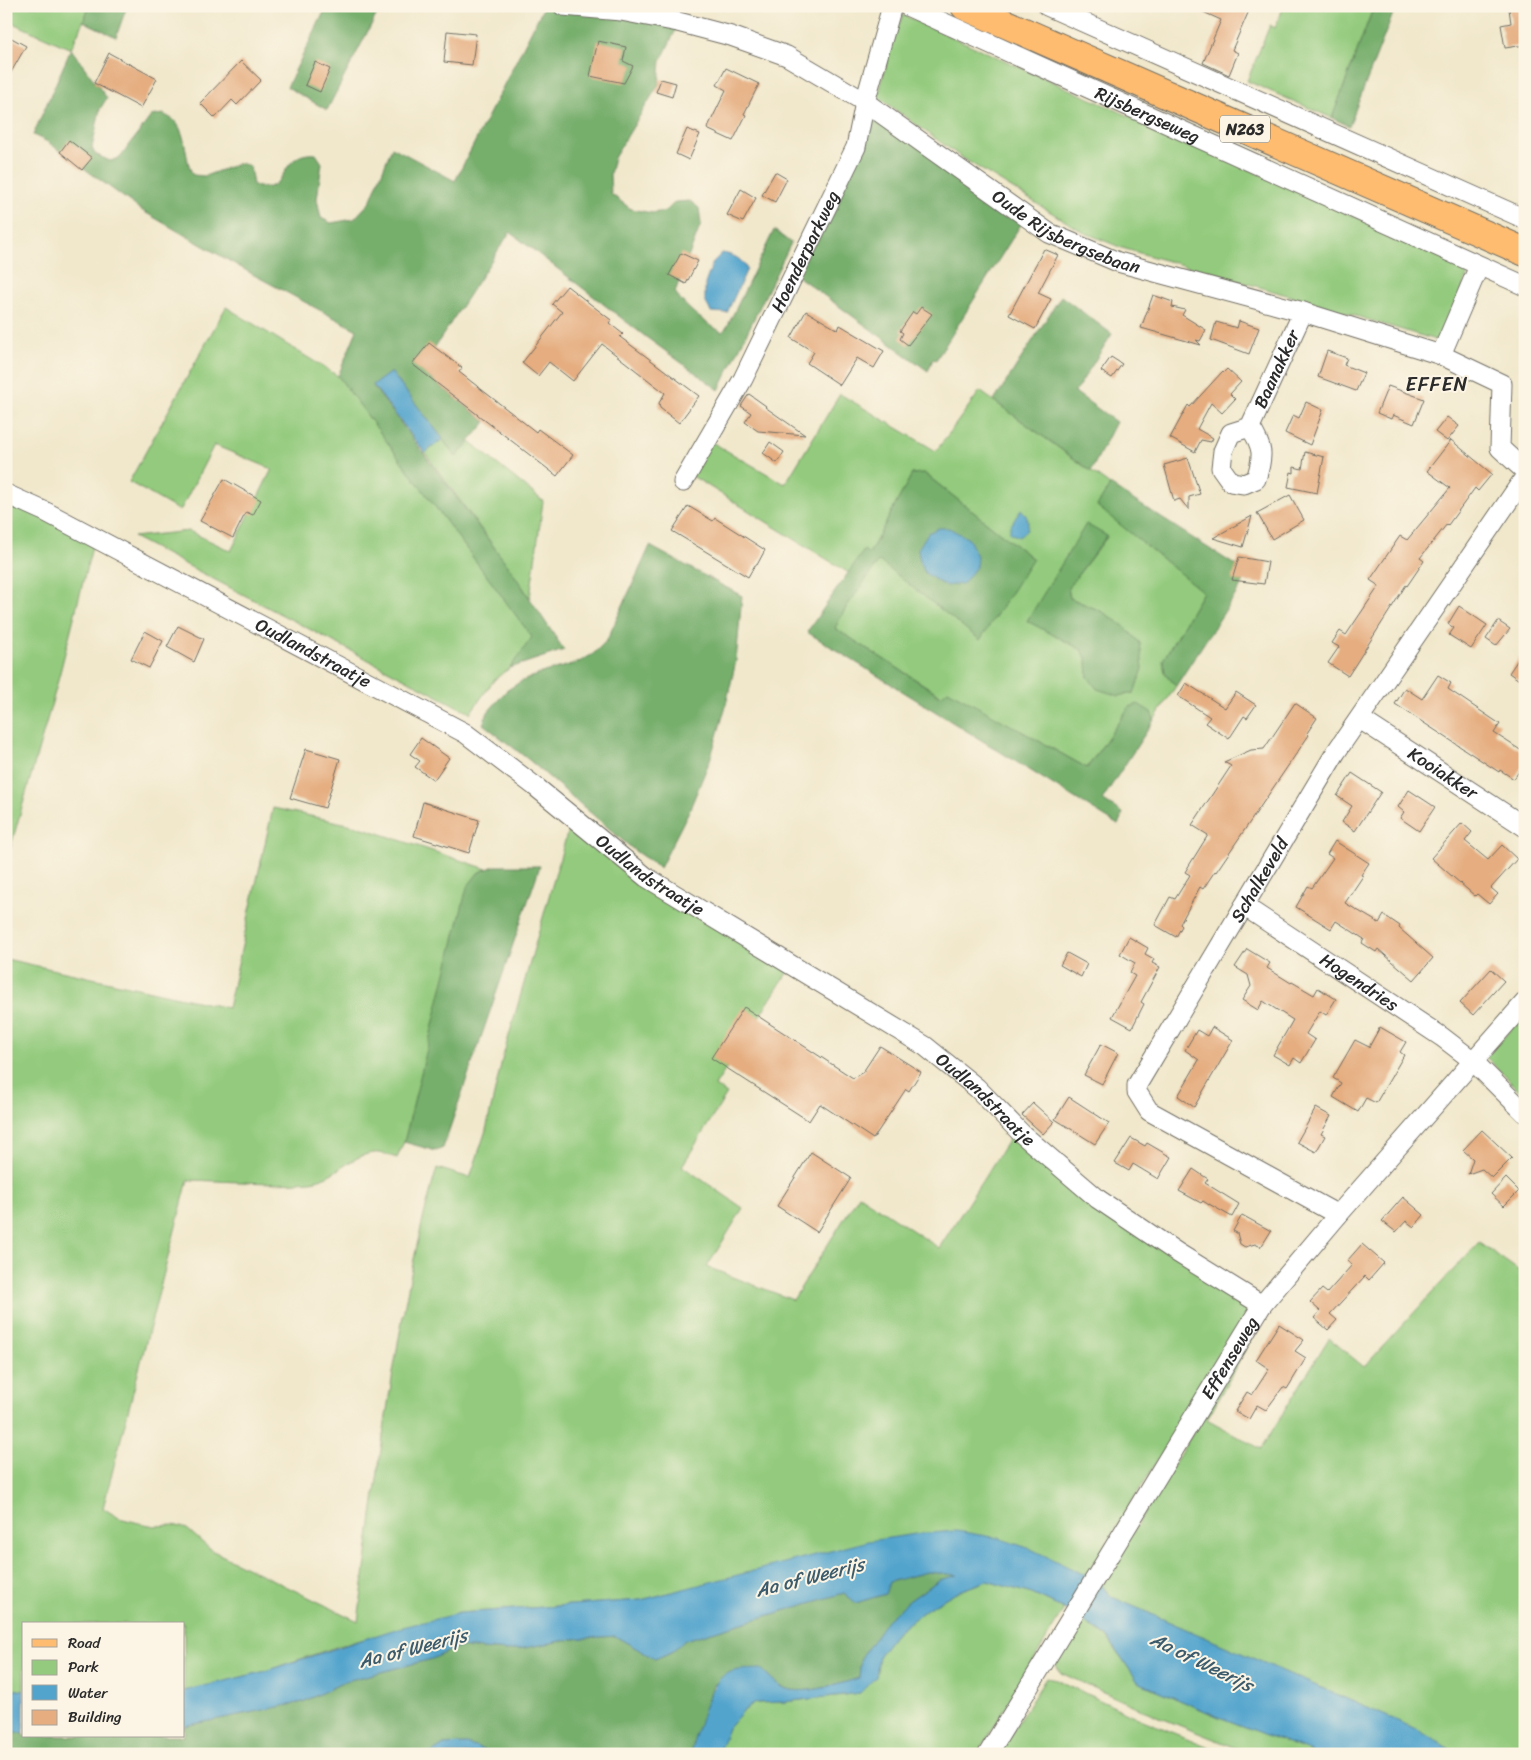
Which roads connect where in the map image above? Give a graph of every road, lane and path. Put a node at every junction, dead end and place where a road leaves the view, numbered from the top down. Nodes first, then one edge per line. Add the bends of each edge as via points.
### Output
1 (564, 6) edge
2 (892, 6) edge
3 (907, 6) edge
4 (965, 6) edge
5 (1047, 6) edge
6 (865, 102) junction
7 (1525, 219) edge
8 (1525, 252) edge
9 (1479, 266) junction
10 (1525, 286) edge
11 (1303, 312) junction
12 (1441, 355) junction
13 (1250, 426) dead end
14 (1525, 471) edge
15 (1525, 477) edge
16 (683, 482) dead end
17 (6, 494) edge
18 (1360, 719) junction
19 (1525, 827) edge
20 (1244, 906) junction
21 (1525, 1002) edge
22 (1472, 1060) junction
23 (1525, 1113) edge
24 (1338, 1215) junction
25 (1262, 1305) junction
26 (988, 1754) edge

1 - 6 street, Oude Rijsbergsebaan via 621,11 731,36 787,56
2 - 6 street, Hoenderparkweg
3 - 9 street, Rijsbergseweg
4 - 8 main road, Rijsbergseweg / N263
5 - 7 street
6 - 11 street, Oude Rijsbergsebaan via 1049,233 1118,262
6 - 16 street, Hoenderparkweg via 852,156 743,379
9 - 10 street, Rijsbergseweg
9 - 12 street
11 - 12 street, Oude Rijsbergsebaan
11 - 13 street, Baanakker
12 - 14 street, Oude Rijsbergsebaan via 1502,384 1500,448
15 - 18 street, Schalkeveld
17 - 25 street, Oudlandstraatje via 54,516 465,733 646,877 925,1046 977,1088 1022,1134 1098,1199
18 - 19 street, Kooiakker
18 - 20 street, Schalkeveld via 1336,752
20 - 22 street, Hogendries
20 - 24 street, Schalkeveld via 1137,1085 1137,1092 1150,1111
21 - 22 street, Effenseweg
22 - 23 street, Hogendries
22 - 24 street, Effenseweg
24 - 25 street, Effenseweg
25 - 26 street, Effenseweg

